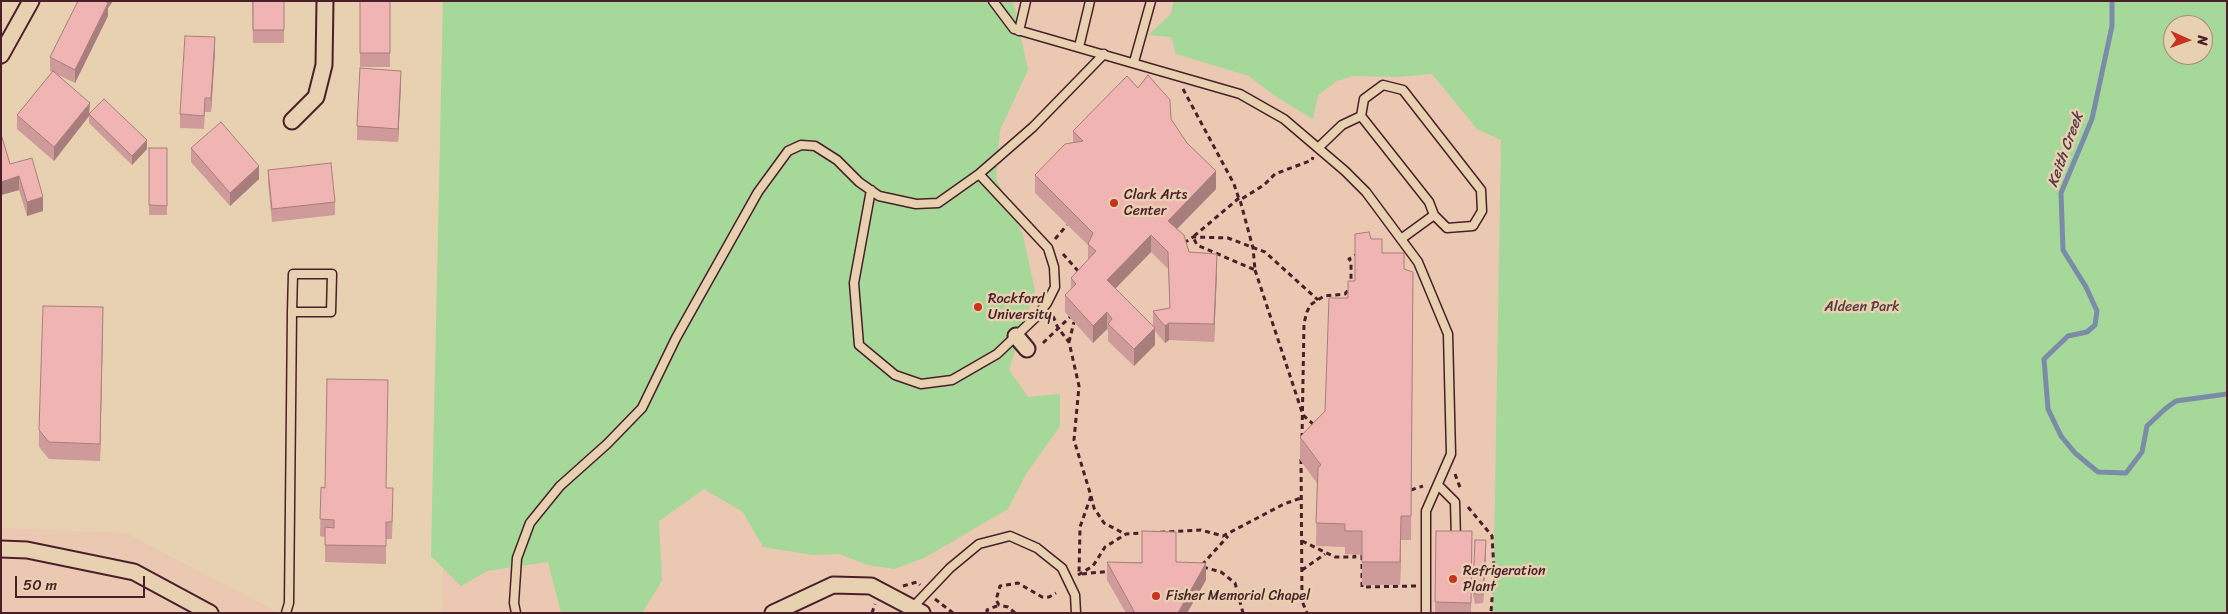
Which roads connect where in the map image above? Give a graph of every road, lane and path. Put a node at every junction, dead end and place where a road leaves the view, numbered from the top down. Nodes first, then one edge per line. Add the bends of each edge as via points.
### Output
1 (325, 1) edge
2 (993, 1) edge
3 (1026, 1) edge
4 (1090, 1) edge
5 (1151, 1) edge
6 (29, 2) edge
7 (1019, 31) junction
8 (1079, 47) junction
9 (1104, 54) junction
10 (1, 55) edge
11 (1134, 62) junction
12 (1169, 73) junction
13 (1361, 116) junction
14 (292, 121) dead end
15 (1318, 148) junction
16 (979, 174) junction
17 (871, 190) junction
18 (1239, 199) junction
19 (1434, 215) junction
20 (1193, 237) junction
21 (1401, 239) junction
22 (1179, 247) edge
23 (1058, 248) dead end
24 (1253, 248) junction
25 (1365, 252) edge
26 (1255, 270) junction
27 (1083, 276) edge
28 (1350, 286) junction
29 (1356, 286) edge
30 (1318, 300) junction
31 (292, 312) junction
32 (1070, 317) edge
33 (1074, 322) edge
34 (1058, 328) junction
35 (1016, 336) junction
36 (1069, 342) junction
37 (1043, 343) dead end
38 (1027, 349) dead end
39 (1303, 416) junction
40 (1318, 428) edge
41 (1302, 443) edge
42 (1302, 454) edge
43 (1451, 454) junction
44 (1438, 485) junction
45 (1091, 496) junction
46 (1464, 496) dead end
47 (1301, 498) junction
48 (1467, 504) dead end
49 (1126, 534) junction
50 (1230, 534) junction
51 (1456, 540) edge
52 (1302, 541) junction
53 (1, 549) edge
54 (1326, 554) junction
55 (1354, 554) edge
56 (1362, 555) edge
57 (1200, 566) junction
58 (1074, 568) dead end
59 (1195, 569) edge
60 (1302, 570) junction
61 (1115, 571) edge
62 (1079, 574) junction
63 (924, 577) dead end
64 (1081, 579) dead end
65 (917, 582) dead end
66 (1426, 586) junction
67 (927, 592) junction
68 (1056, 593) dead end
69 (999, 605) junction
70 (917, 610) edge
71 (210, 613) edge
72 (286, 613) edge
73 (516, 613) edge
74 (774, 613) edge
75 (953, 613) edge
76 (987, 613) edge
77 (1014, 613) edge
78 (1076, 613) edge
79 (1244, 613) edge
80 (1307, 613) edge
81 (1426, 613) edge
82 (1491, 613) edge

1 - 14 street via 324,65 316,97
2 - 7 lane
3 - 7 lane
4 - 8 lane
5 - 11 lane
6 - 10 street
7 - 8 lane
8 - 9 lane
9 - 11 lane
9 - 16 lane via 1033,127
11 - 12 lane
12 - 15 lane via 1240,94 1284,119
12 - 18 path via 1180,84
13 - 15 lane via 1342,125
13 - 19 lane via 1429,202
13 - 19 lane via 1364,99 1383,85 1403,90 1481,190 1482,212 1473,226 1447,228
15 - 18 path via 1312,160 1276,174
15 - 21 lane via 1366,192
16 - 17 lane via 938,203 916,204 879,196
16 - 35 lane via 1048,248 1054,267 1055,287 1048,303
17 - 35 lane via 854,283 859,345 895,375 921,384 952,380 997,354
17 - 73 lane via 837,160 815,146 800,144 788,150 758,192 676,338 642,408 560,486 530,523 518,558
18 - 20 path
18 - 24 path
19 - 21 lane
20 - 22 path
20 - 24 path via 1228,238
20 - 26 path via 1197,245
21 - 43 lane via 1418,262 1448,334
23 - 27 path
24 - 26 path
24 - 30 path via 1266,252
25 - 28 path via 1348,259 1351,261
26 - 39 path
28 - 29 path
28 - 30 path via 1345,294 1324,296
30 - 39 path via 1310,305 1304,322
31 - 31 lane via 293,274 332,274 332,312
31 - 72 lane via 289,603
32 - 34 path
33 - 36 path
34 - 36 path
34 - 37 path
35 - 38 street
36 - 45 path via 1079,386 1074,440
39 - 40 path
39 - 41 path
42 - 47 path
43 - 44 lane
43 - 46 path via 1456,480
44 - 51 lane via 1455,502
44 - 66 lane via 1426,511
45 - 49 path via 1094,508 1104,523
45 - 62 path via 1080,527
47 - 50 path via 1273,509
47 - 52 path
48 - 82 path via 1492,536
49 - 50 path via 1201,530 1224,536
49 - 62 path via 1104,547 1093,566
50 - 57 path
52 - 54 path
52 - 60 path
53 - 71 street via 27,550 134,572
54 - 55 path via 1355,557
54 - 60 path
56 - 66 path via 1362,587
57 - 59 path
57 - 79 path via 1221,572 1235,583
58 - 62 path
60 - 80 path via 1302,601
61 - 62 path
62 - 64 path
63 - 65 path
66 - 81 lane
67 - 70 lane
67 - 75 path
67 - 78 lane via 979,544 1010,536 1038,548 1062,568 1075,596
68 - 69 path via 1042,597 1018,582 1006,584 997,592
69 - 76 path
69 - 77 path
70 - 74 street via 871,586 834,585

